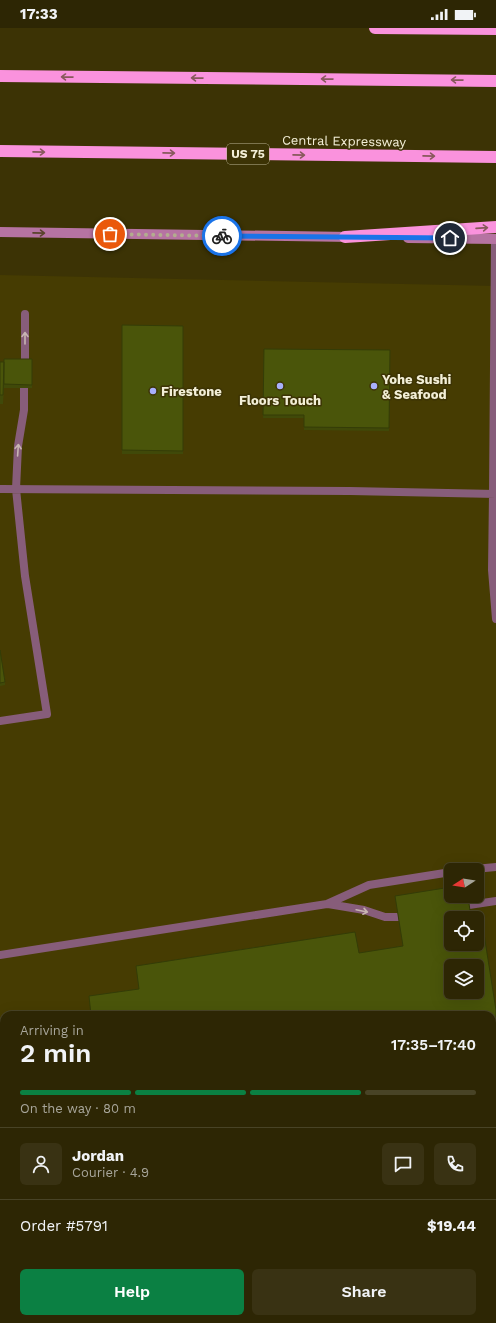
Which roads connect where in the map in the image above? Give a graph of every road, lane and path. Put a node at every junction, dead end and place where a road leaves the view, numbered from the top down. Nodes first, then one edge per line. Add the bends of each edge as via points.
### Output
1 (375, 28) edge
2 (496, 29) edge
3 (0, 76) edge
4 (496, 81) edge
5 (0, 152) edge
6 (496, 157) edge
7 (0, 232) edge
8 (496, 235) edge
9 (345, 237) joint
10 (25, 314) dead end
11 (24, 362) edge
12 (24, 388) edge
13 (0, 489) edge
14 (16, 489) junction
15 (495, 494) edge
16 (496, 619) edge
17 (0, 721) edge
18 (496, 867) edge
19 (484, 868) edge
20 (444, 873) edge
21 (496, 901) edge
22 (327, 904) junction
23 (469, 906) edge
24 (398, 917) edge
25 (0, 955) edge

1 - 2 highway
4 -> 3 highway
5 -> 6 highway, Central Expressway / US 75
7 -> 9 main road
9 -> 8 highway
8 - 15 lane
11 -> 10 lane
14 -> 12 lane
13 - 14 lane
14 - 15 lane
14 - 17 lane via 24,576 47,714
15 - 16 lane via 492,570
18 - 19 lane
20 - 22 lane via 369,886
21 - 23 lane
22 -> 24 lane via 364,910 385,917
22 - 25 lane

